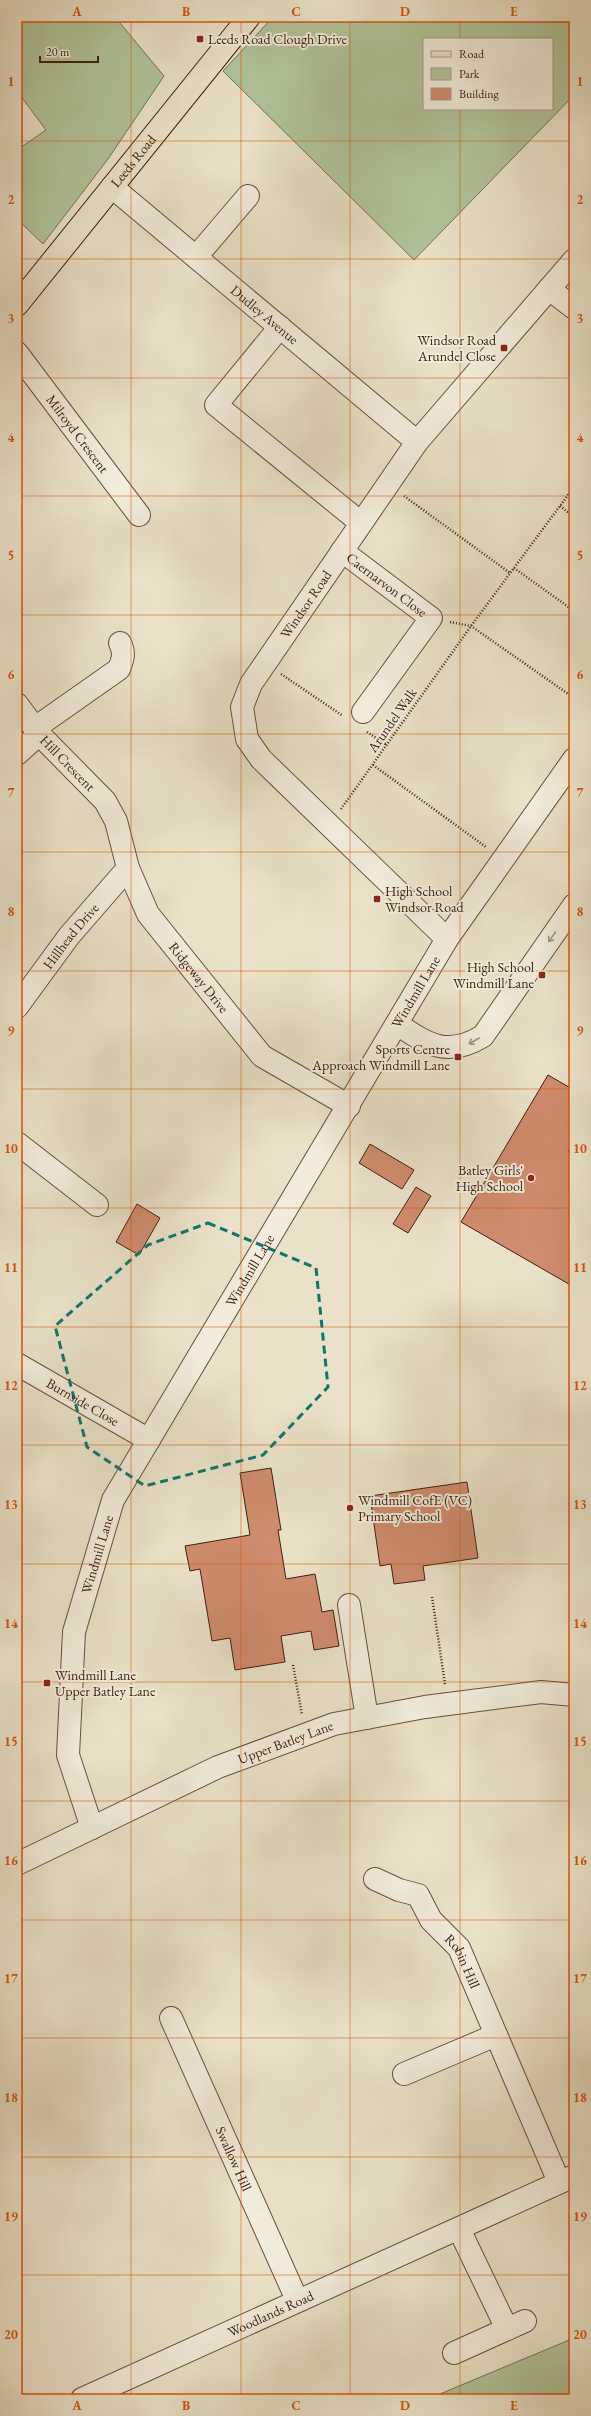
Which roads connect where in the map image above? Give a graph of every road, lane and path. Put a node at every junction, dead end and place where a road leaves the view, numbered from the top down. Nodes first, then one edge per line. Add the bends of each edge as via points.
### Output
1 (249, 17) edge
2 (112, 187) junction
3 (248, 196) dead end
4 (196, 257) junction
5 (574, 260) edge
6 (549, 289) junction
7 (17, 305) edge
8 (574, 308) edge
9 (280, 327) junction
10 (17, 353) edge
11 (417, 442) junction
12 (388, 484) junction
13 (574, 487) edge
14 (560, 506) junction
15 (139, 515) dead end
16 (574, 517) edge
17 (361, 523) junction
18 (342, 551) junction
19 (514, 568) junction
20 (510, 573) junction
21 (574, 611) edge
22 (431, 618) junction
23 (471, 626) junction
24 (120, 643) dead end
25 (265, 663) junction
26 (574, 698) edge
27 (17, 704) edge
28 (358, 720) junction
29 (37, 731) junction
30 (387, 745) junction
31 (17, 754) edge
32 (573, 762) edge
33 (373, 765) junction
34 (105, 801) joint
35 (330, 826) junction
36 (503, 860) junction
37 (128, 868) junction
38 (574, 905) edge
39 (446, 939) junction
40 (17, 1007) edge
41 (397, 1024) junction
42 (349, 1106) junction
43 (17, 1143) edge
44 (98, 1205) dead end
45 (17, 1364) edge
46 (149, 1440) junction
47 (432, 1597) dead end
48 (349, 1605) dead end
49 (293, 1665) dead end
50 (574, 1695) edge
51 (448, 1704) junction
52 (367, 1718) junction
53 (306, 1735) junction
54 (92, 1828) junction
55 (17, 1864) edge
56 (375, 1879) dead end
57 (171, 2018) dead end
58 (496, 2035) junction
59 (404, 2074) dead end
60 (566, 2179) edge
61 (459, 2229) junction
62 (298, 2300) junction
63 (454, 2353) dead end
64 (107, 2395) edge
65 (82, 2399) edge

1 - 2 main road, Leeds Road
2 - 4 street, Dudley Avenue
2 - 7 main road, Leeds Road
3 - 4 street
4 - 9 street, Dudley Avenue
5 - 6 street, Windsor Road
6 - 8 street
6 - 11 street, Windsor Road
9 - 11 street, Dudley Avenue
9 - 17 street via 216,405
10 - 15 street, Milroyd Crescent
11 - 12 street, Windsor Road
12 - 17 street, Windsor Road
12 - 20 path
13 - 14 path, Arundel Walk
14 - 16 path
14 - 19 path, Arundel Walk
17 - 18 street, Windsor Road
18 - 22 street, Caernarvon Close
18 - 25 street, Windsor Road
19 - 20 path, Arundel Walk
19 - 21 path
20 - 23 path, Arundel Walk
22 - 23 path
22 - 28 street
23 - 26 path
23 - 30 path, Arundel Walk
24 - 29 street via 124,650 119,669
25 - 28 path
25 - 35 street, Windsor Road via 251,684 242,707 247,739 261,759
27 - 29 street, Hill Crescent
28 - 30 path
29 - 31 street
29 - 34 street, Hill Crescent
30 - 33 path, Arundel Walk
32 - 36 street, Windmill Lane
33 - 35 path, Arundel Walk
33 - 36 path
34 - 37 street, Ridgeway Drive via 116,821
35 - 39 street, Windsor Road
36 - 39 street, Windmill Lane
37 - 40 street, Hillhead Drive via 69,936
37 - 42 street, Ridgeway Drive via 148,914 262,1056
38 -> 41 street via 483,1036 470,1044 446,1048 426,1043
39 - 41 street, Windmill Lane
41 - 42 street, Windmill Lane
42 - 46 street, Windmill Lane
43 - 44 street
45 - 46 street, Burnside Close
46 - 54 street, Windmill Lane via 113,1500 74,1632 68,1755
47 - 51 path
48 - 52 street
49 - 53 path
50 - 51 street, Upper Batley Lane via 541,1692
51 - 52 street, Upper Batley Lane
52 - 53 street, Upper Batley Lane via 334,1724
53 - 54 street, Upper Batley Lane via 218,1767
54 - 55 street, Upper Batley Lane
56 - 58 street, Robin Hill via 418,1895 431,1920 459,1948
57 - 62 street, Swallow Hill
58 - 59 street
58 - 60 street, Robin Hill
60 - 61 street, Woodlands Road
61 - 62 street, Woodlands Road
61 - 63 street via 516,2325
62 - 64 street, Woodlands Road
64 - 65 street, Woodlands Road

